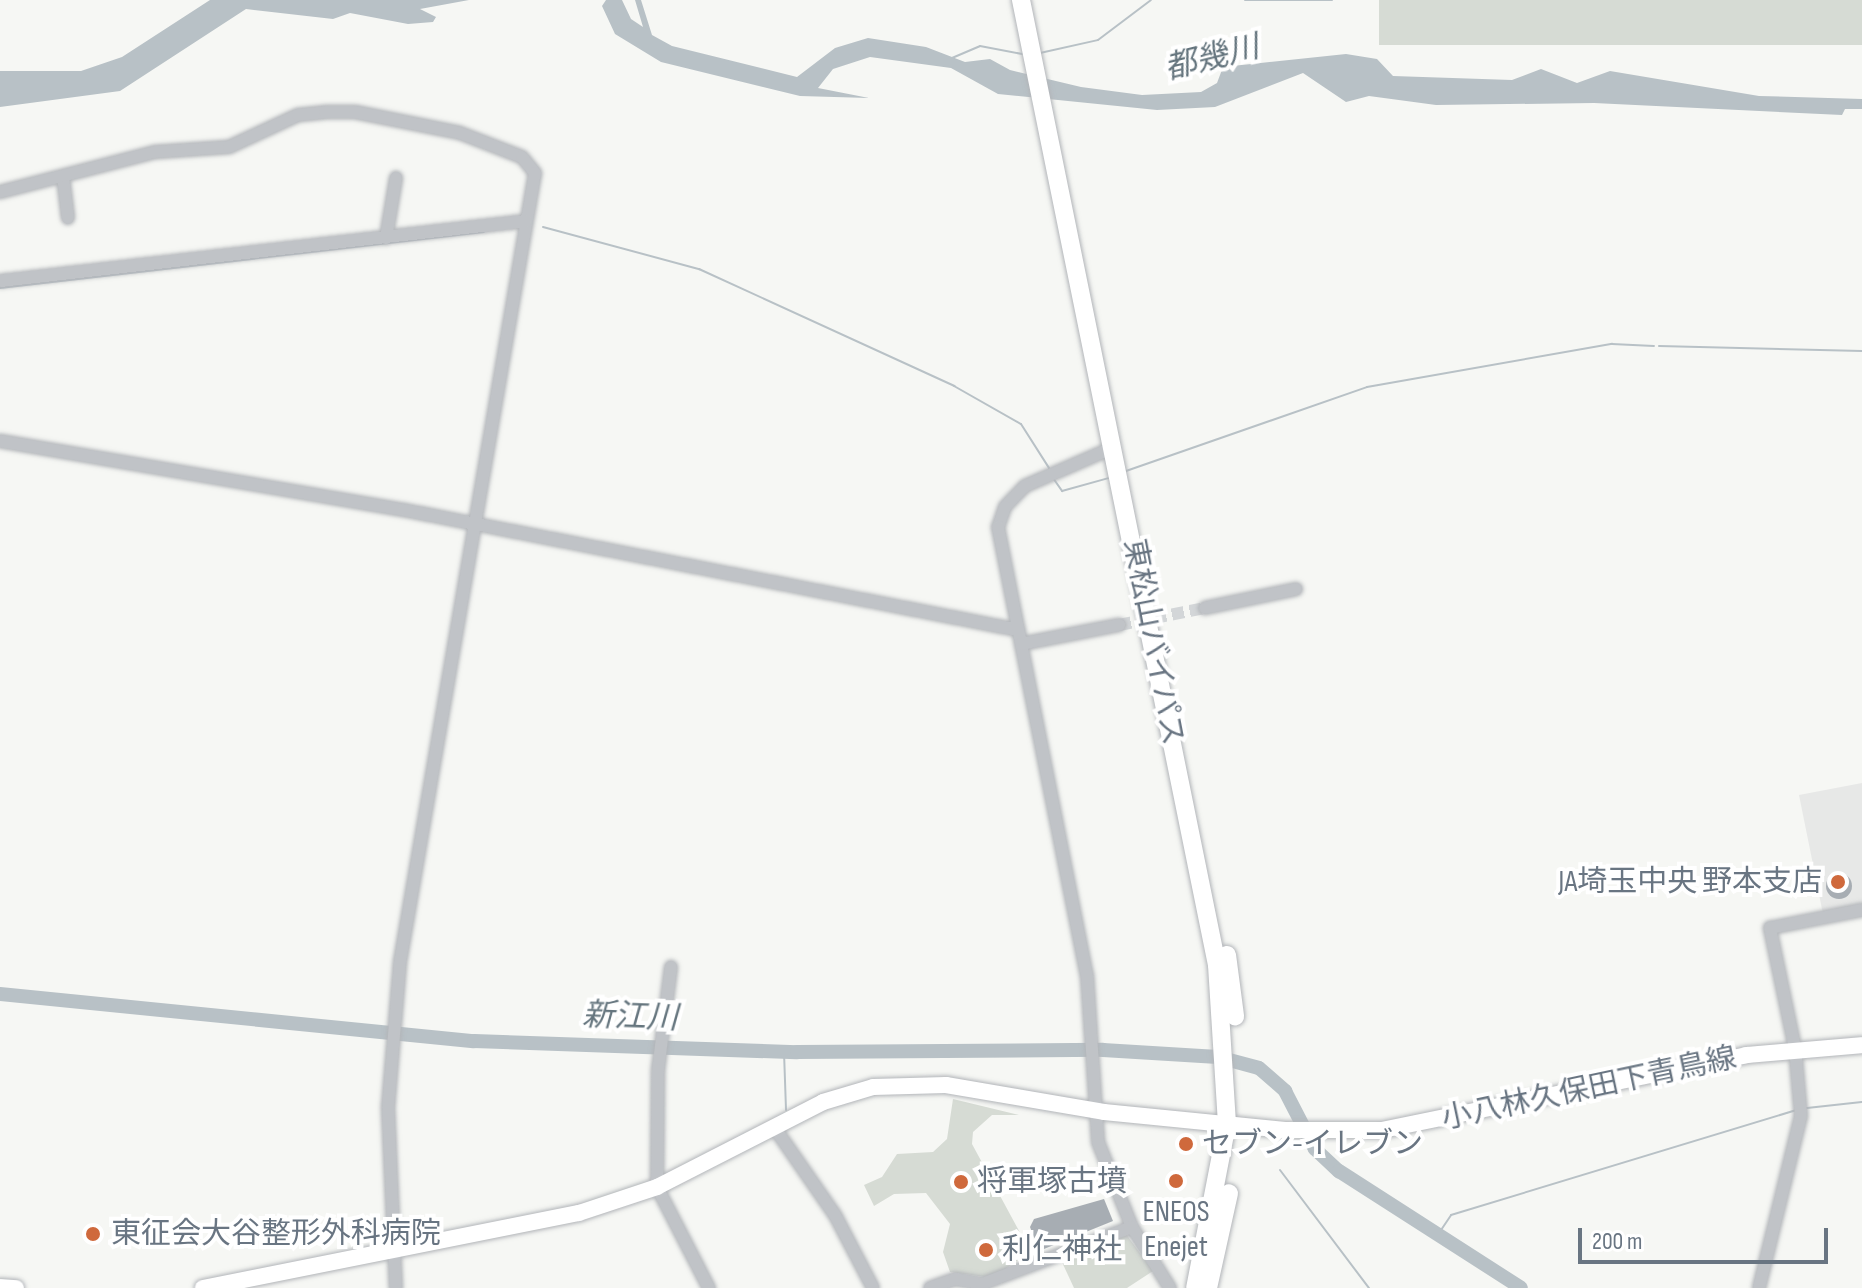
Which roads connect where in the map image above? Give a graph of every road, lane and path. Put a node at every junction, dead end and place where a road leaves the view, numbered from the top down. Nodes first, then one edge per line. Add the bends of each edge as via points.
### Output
1 (1021, 0) edge
2 (1032, 0) edge
3 (63, 176) junction
4 (396, 178) dead end
5 (0, 192) edge
6 (68, 218) dead end
7 (1071, 220) junction
8 (526, 221) junction
9 (386, 238) junction
10 (0, 281) edge
11 (0, 441) edge
12 (1112, 448) junction
13 (475, 524) junction
14 (1296, 589) dead end
15 (1205, 608) tunnel mouth
16 (1119, 625) tunnel mouth
17 (1018, 630) junction
18 (1021, 644) junction
19 (1862, 910) edge
20 (671, 967) dead end
21 (1231, 1043) junction
22 (1862, 1045) edge
23 (1795, 1048) junction
24 (1096, 1111) junction
25 (1232, 1125) junction
26 (774, 1127) junction
27 (657, 1187) junction
28 (1132, 1227) junction
29 (391, 1251) junction
30 (247, 1284) edge
31 (0, 1287) edge
32 (16, 1288) edge
33 (203, 1288) edge
34 (396, 1288) edge
35 (709, 1288) edge
36 (873, 1288) edge
37 (930, 1288) edge
38 (1170, 1288) edge
39 (1195, 1288) edge
40 (1208, 1288) edge
41 (1759, 1288) edge

1 - 7 highway, 東松山バイパス
2 - 7 highway, 東松山バイパス
3 - 5 street
3 - 6 street
3 - 8 street via 155,152 229,147 298,115 355,112 460,133 522,157 535,173
4 - 9 street
7 - 12 highway, 東松山バイパス
7 - 21 highway, 東松山バイパス via 1233,983
8 - 9 street
8 - 13 street
9 - 10 street
11 - 13 street
12 - 17 street via 1037,478 1014,495 1000,517
12 - 21 highway, 東松山バイパス
13 - 17 street
13 - 29 street via 393,1029
14 - 15 street
16 - 18 street
17 - 18 street
18 - 24 street via 1093,1037
19 - 23 street via 1770,928
20 - 27 street via 658,1070
21 - 25 highway, 東松山バイパス
22 - 23 main road, 小八林久保田下青鳥線
23 - 25 main road, 小八林久保田下青鳥線 via 1402,1128 1325,1131
23 - 41 street via 1801,1116
24 - 25 main road, 小八林久保田下青鳥線
24 - 26 main road, 小八林久保田下青鳥線 via 918,1083 848,1093
24 - 28 street via 1098,1142
25 - 39 highway, 東松山バイパス
25 - 40 highway, 東松山バイパス via 1232,1181
26 - 27 main road, 小八林久保田下青鳥線
26 - 36 street via 835,1215
27 - 29 main road, 小八林久保田下青鳥線 via 579,1213
27 - 35 street
28 - 37 street via 982,1284 955,1279
28 - 38 street
29 - 30 main road, 小八林久保田下青鳥線
29 - 34 street
30 - 33 main road, 小八林久保田下青鳥線
31 - 32 main road

